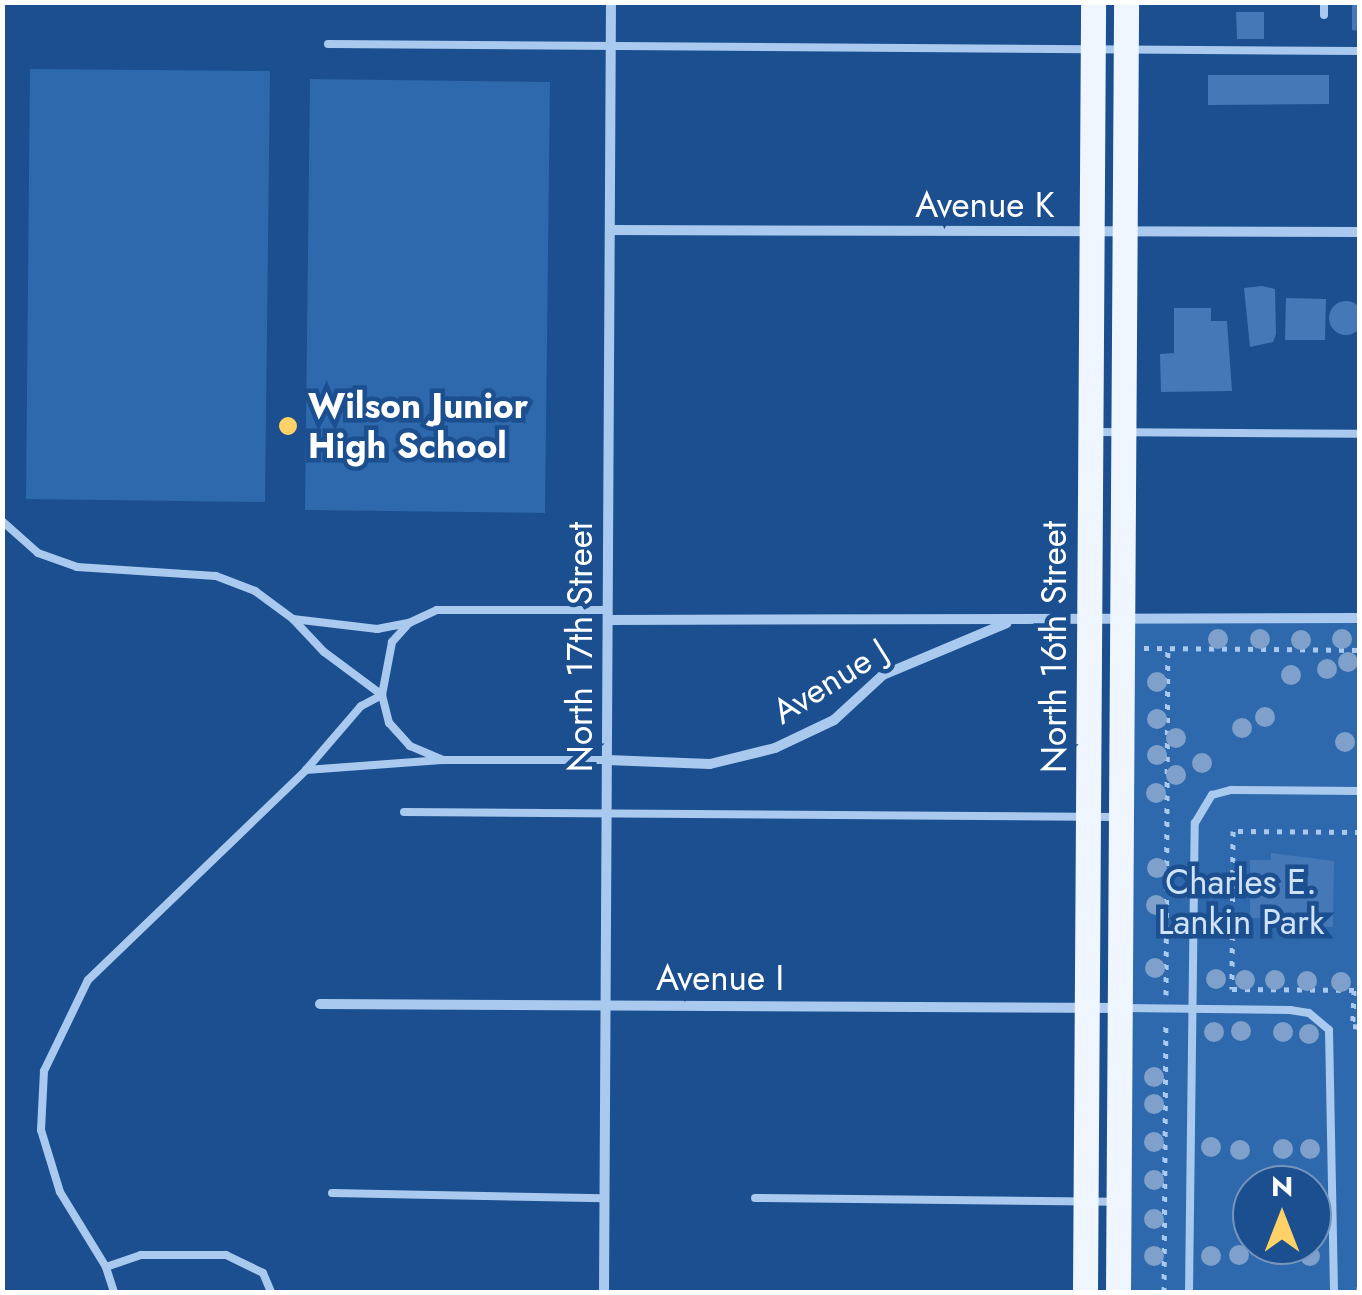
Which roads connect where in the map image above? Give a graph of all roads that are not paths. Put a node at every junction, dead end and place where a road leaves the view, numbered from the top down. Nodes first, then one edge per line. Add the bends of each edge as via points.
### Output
1 (611, 2) edge
2 (1093, 2) edge
3 (1126, 2) edge
4 (1324, 2) edge
5 (1324, 15) dead end
6 (328, 44) dead end
7 (610, 47) junction
8 (1093, 52) junction
9 (1125, 52) junction
10 (1360, 52) edge
11 (610, 230) junction
12 (1360, 232) edge
13 (1092, 233) junction
14 (1124, 233) junction
15 (1090, 432) junction
16 (1123, 432) junction
17 (1360, 434) edge
18 (2, 521) edge
19 (608, 615) junction
20 (293, 618) junction
21 (1360, 618) edge
22 (1017, 620) junction
23 (1089, 620) junction
24 (1122, 620) junction
25 (409, 623) junction
26 (382, 695) junction
27 (443, 760) junction
28 (607, 760) junction
29 (306, 770) junction
30 (1360, 792) edge
31 (404, 812) dead end
32 (607, 815) junction
33 (1088, 817) junction
34 (1120, 817) junction
35 (320, 1004) dead end
36 (606, 1006) junction
37 (1086, 1008) junction
38 (1119, 1008) junction
39 (1192, 1010) junction
40 (332, 1193) dead end
41 (604, 1198) junction
42 (756, 1198) dead end
43 (1085, 1201) junction
44 (1118, 1202) junction
45 (106, 1267) junction
46 (114, 1292) edge
47 (271, 1292) edge
48 (604, 1292) edge
49 (1085, 1292) edge
50 (1118, 1292) edge
51 (1189, 1292) edge
52 (1334, 1292) edge

1 - 7 street, North 17th Street
2 - 8 main road, North 16th Street
3 - 9 main road, North 16th Street
4 - 5 lane
6 - 7 lane
7 - 8 lane
7 - 11 street, North 17th Street
8 - 9 lane
8 - 13 main road, North 16th Street
9 - 10 lane
9 - 14 main road, North 16th Street
11 - 13 street, Avenue K
11 - 19 street, North 17th Street
12 - 14 street, Avenue K
13 - 14 street, Avenue K
13 - 15 main road, North 16th Street
14 - 16 main road, North 16th Street
15 - 16 lane
15 - 23 main road, North 16th Street
16 - 17 lane
16 - 24 main road, North 16th Street
18 - 20 lane via 38,552 77,567 216,576 256,591
19 - 22 street, Avenue J
19 - 25 lane via 437,610
19 - 28 street, North 17th Street
20 - 25 lane via 377,629
20 - 26 lane via 347,672
21 - 24 street, Avenue J
22 - 23 street, Avenue J
22 - 28 street, Avenue J via 883,675 834,720 776,748 710,764
23 - 24 street, Avenue J
23 - 33 main road, North 16th Street
24 - 34 main road, North 16th Street
25 - 26 lane via 392,642
26 - 27 lane via 389,722 410,746
26 - 29 lane via 362,706
27 - 28 lane
27 - 29 lane
28 - 32 street, North 17th Street
29 - 45 lane via 88,980 44,1070 41,1130 60,1192
30 - 39 lane via 1232,790 1201,806 1194,842
31 - 32 lane
32 - 33 lane
32 - 36 street, North 17th Street
33 - 34 lane
33 - 37 main road, North 16th Street
34 - 38 main road, North 16th Street
35 - 36 street, Avenue I
36 - 37 street, Avenue I
36 - 41 street, North 17th Street
37 - 38 street, Avenue I
37 - 43 main road, North 16th Street
38 - 39 lane
38 - 44 main road, North 16th Street
39 - 51 lane
39 - 52 lane via 1309,1013 1330,1030
40 - 41 lane
41 - 48 street, North 17th Street
42 - 43 lane
43 - 44 lane
43 - 49 main road, North 16th Street
44 - 50 main road, North 16th Street
45 - 46 lane
45 - 47 lane via 155,1254 226,1254 263,1273

